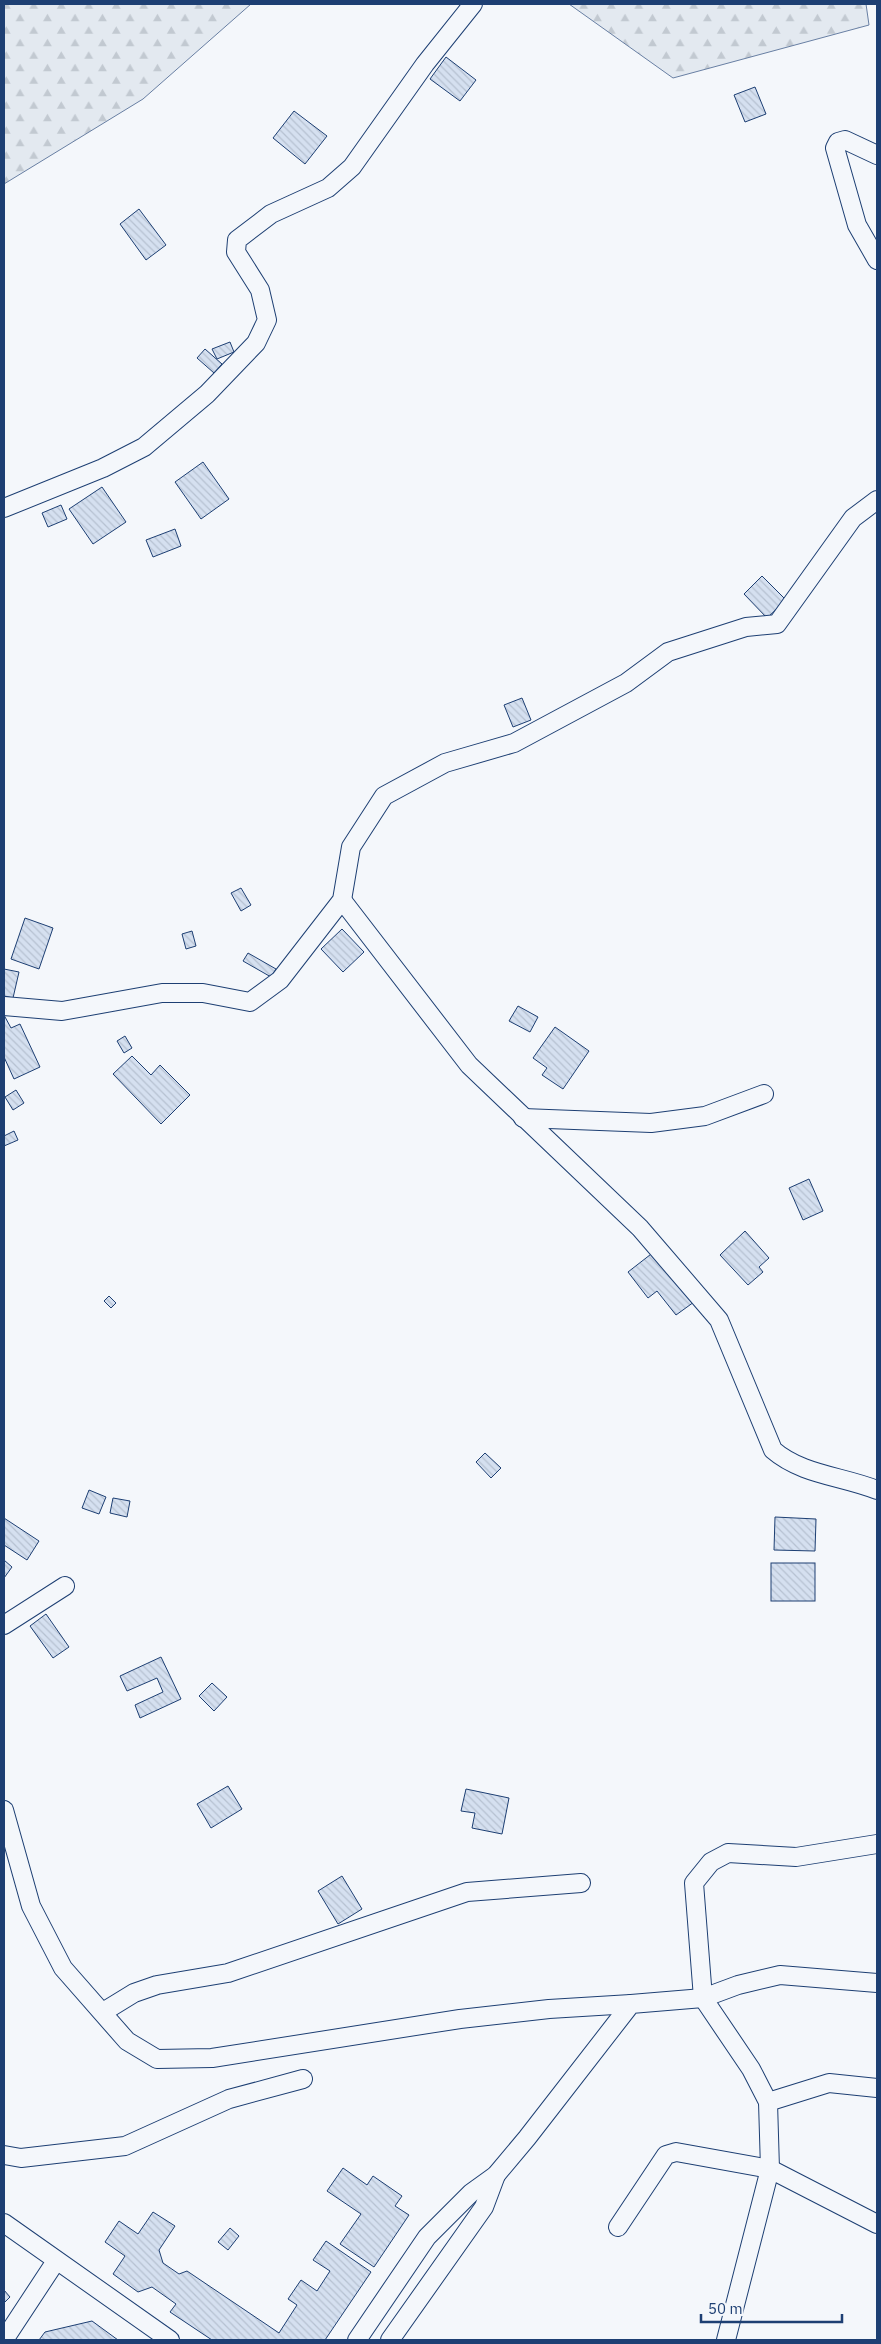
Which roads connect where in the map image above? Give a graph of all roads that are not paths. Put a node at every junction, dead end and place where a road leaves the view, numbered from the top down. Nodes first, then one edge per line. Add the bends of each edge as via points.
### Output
1 (473, 4) edge
2 (877, 154) edge
3 (877, 260) edge
4 (877, 500) edge
5 (4, 508) edge
6 (342, 900) junction
7 (4, 1006) edge
8 (764, 1094) dead end
9 (523, 1118) junction
10 (877, 1490) edge
11 (65, 1586) dead end
12 (4, 1625) edge
13 (4, 1810) edge
14 (877, 1844) edge
15 (581, 1883) dead end
16 (877, 1983) edge
17 (703, 1998) junction
18 (631, 2004) junction
19 (103, 2012) junction
20 (303, 2079) dead end
21 (877, 2088) edge
22 (768, 2102) junction
23 (4, 2155) edge
24 (770, 2169) junction
25 (496, 2175) junction
26 (4, 2223) edge
27 (877, 2224) edge
28 (618, 2227) dead end
29 (56, 2261) junction
30 (4, 2340) edge
31 (170, 2340) edge
32 (357, 2340) edge
33 (390, 2340) edge
34 (726, 2340) edge

1 - 5 street via 425,64 352,167 328,188 271,214 237,240 236,252 260,290 268,320 256,343 207,394 144,446 103,468
2 - 3 street via 844,140 835,148 858,225
4 - 6 street via 853,518 777,624 746,627 668,652 626,683 514,743 445,763 384,796 351,847
6 - 7 street via 280,980 250,1002 203,993 162,992 62,1011
6 - 9 street via 469,1065
8 - 9 street via 705,1116 650,1123
9 - 10 street via 640,1228 719,1320 772,1450 802,1468
11 - 12 street
13 - 19 street via 31,1906 63,1968
14 - 17 street via 796,1857 728,1853 710,1862 694,1883
15 - 19 street via 467,1892 228,1973 157,1985 134,1993
16 - 17 street via 780,1974
17 - 18 street
17 - 22 street via 751,2069
18 - 19 street via 460,2019 212,2058 157,2059 127,2041
18 - 25 street
20 - 23 street via 229,2099 125,2146 21,2158
21 - 22 street via 829,2083
22 - 24 street
24 - 27 street
24 - 28 street via 676,2152 666,2155
24 - 34 street
25 - 32 street via 471,2193 427,2238
25 - 33 street via 484,2207
26 - 29 street
29 - 30 street
29 - 31 street

